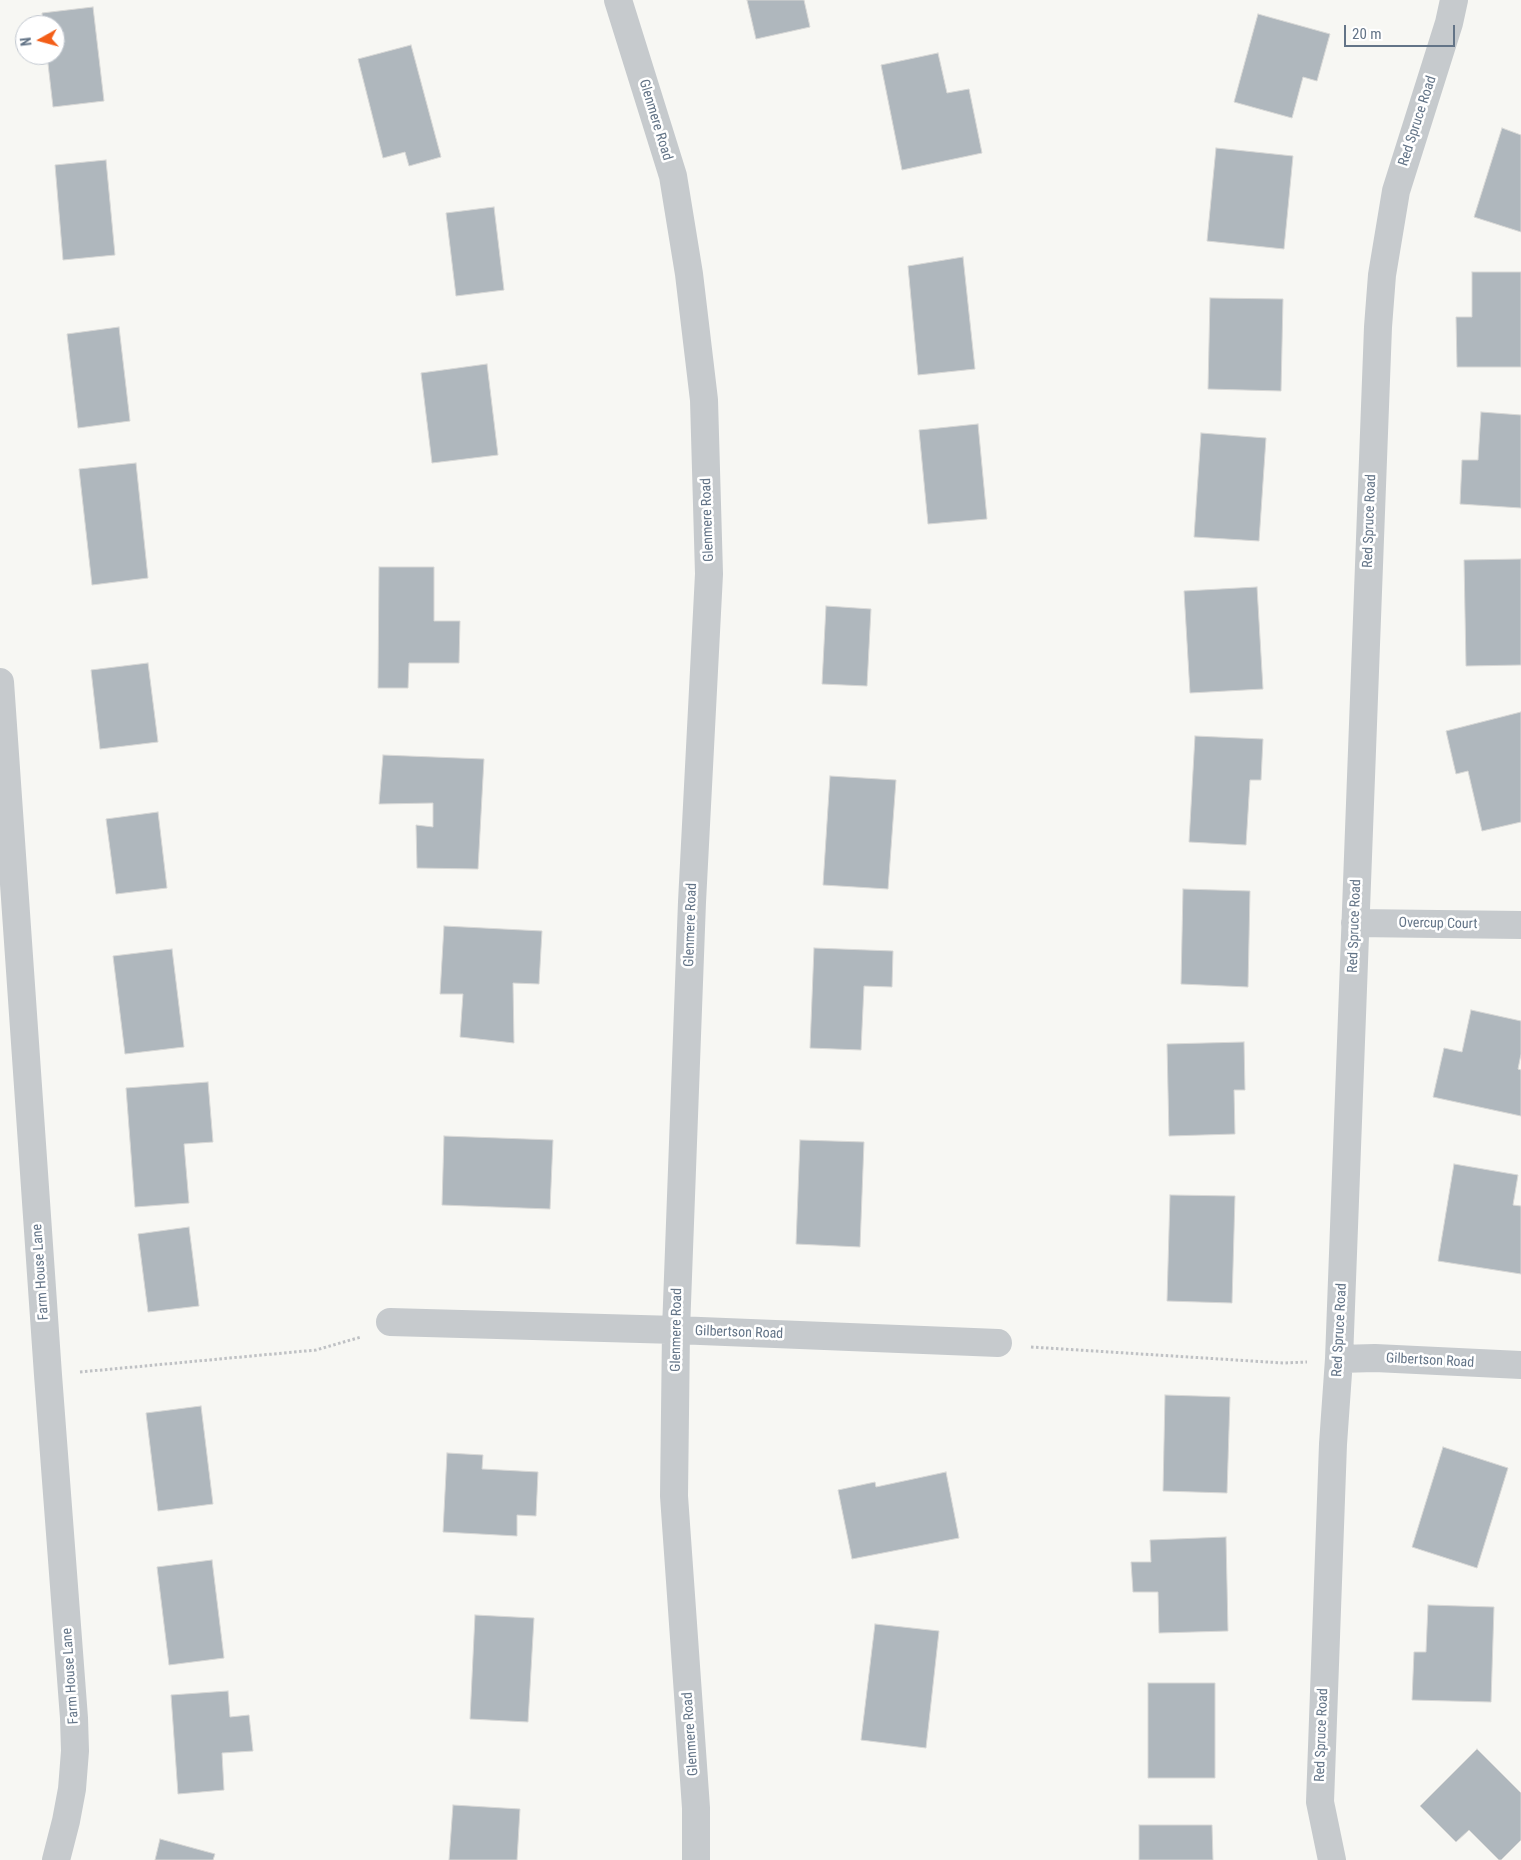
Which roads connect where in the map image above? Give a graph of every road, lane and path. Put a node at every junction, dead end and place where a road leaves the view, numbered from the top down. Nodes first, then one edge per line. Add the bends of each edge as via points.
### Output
1 (618, 0) edge
2 (1454, 0) edge
3 (0, 682) edge
4 (1356, 923) junction
5 (1521, 925) edge
6 (390, 1322) joint
7 (676, 1330) junction
8 (998, 1343) dead end
9 (1036, 1348) dead end
10 (1339, 1359) junction
11 (1521, 1365) edge
12 (48, 1375) junction
13 (56, 1860) edge
14 (696, 1860) edge
15 (1332, 1860) edge

1 - 7 street, Glenmere Road via 673,176 704,400 709,574 692,902
2 - 4 street, Red Spruce Road via 1396,190 1382,275
3 - 12 street, Farm House Lane
4 - 5 street, Overcup Court
4 - 10 street, Red Spruce Road
6 - 7 street, Gilbertson Road
6 - 12 path via 367,1336 316,1350
7 - 8 street, Gilbertson Road
7 - 14 street, Glenmere Road via 674,1496 696,1808
9 - 10 path via 1283,1363
10 - 11 street, Gilbertson Road
10 - 15 street, Red Spruce Road via 1320,1802
12 - 13 street, Farm House Lane via 75,1750 72,1789

